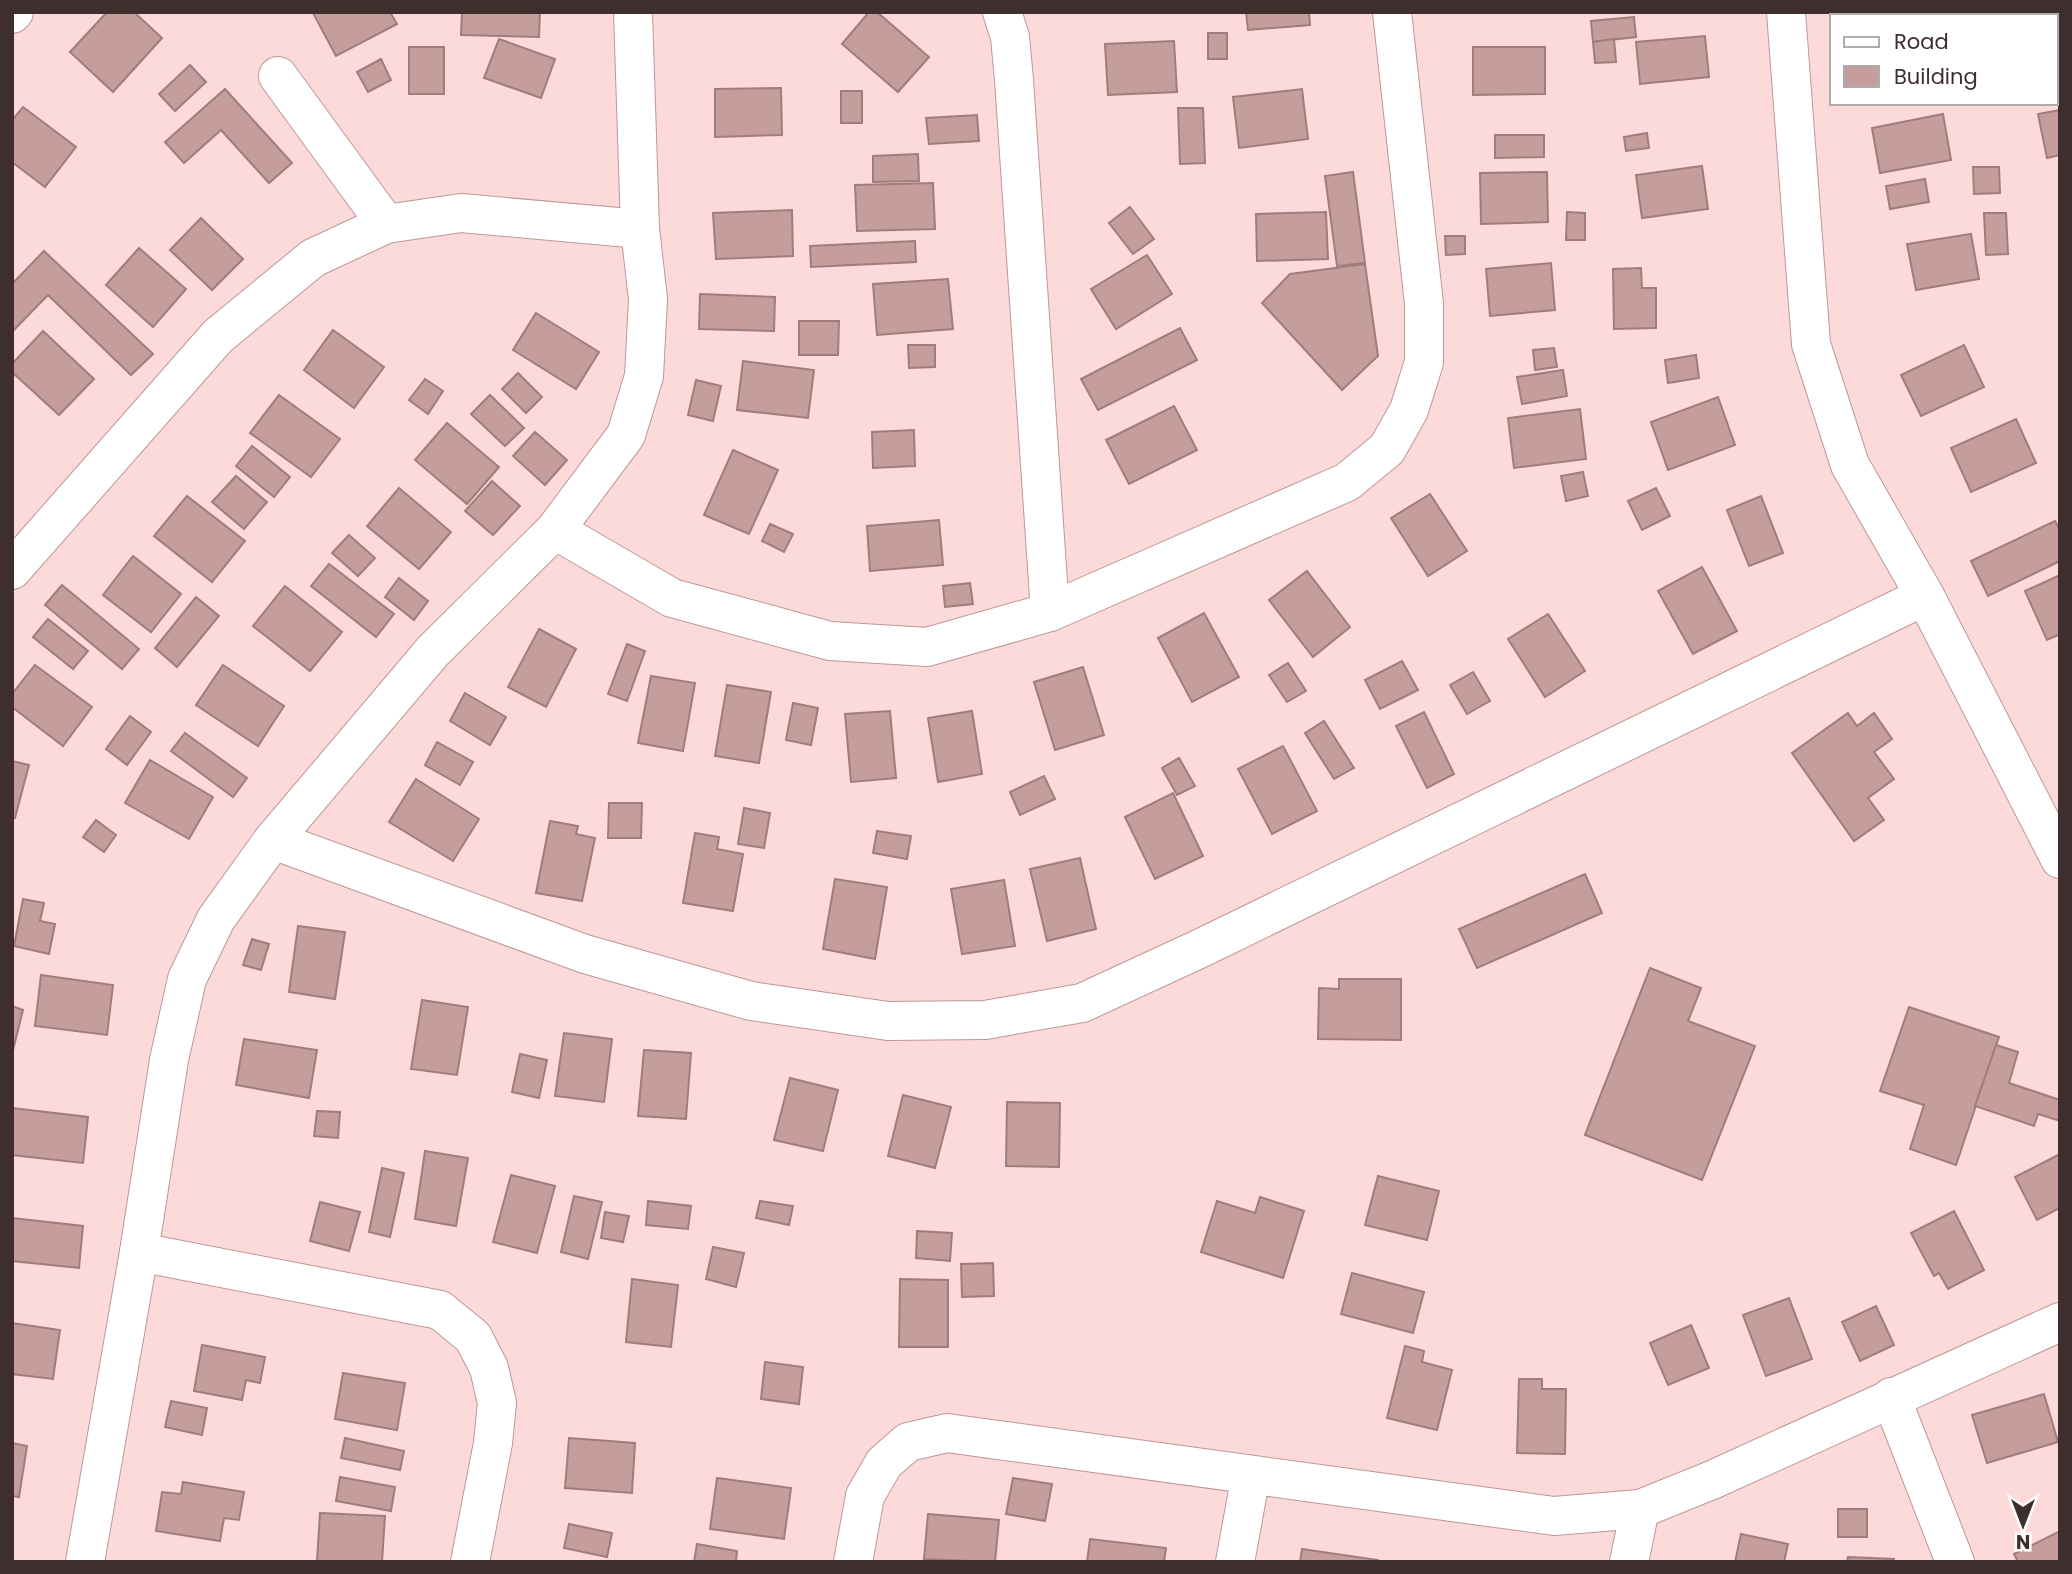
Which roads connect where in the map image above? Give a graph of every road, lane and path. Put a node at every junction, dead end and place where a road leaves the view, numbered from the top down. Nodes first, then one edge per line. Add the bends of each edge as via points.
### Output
1 (633, 12) edge
2 (1002, 12) edge
3 (1392, 12) edge
4 (1786, 12) edge
5 (278, 76) dead end
6 (386, 223) junction
7 (640, 229) junction
8 (555, 530) junction
9 (12, 570) edge
10 (1925, 597) junction
11 (1049, 612) junction
12 (273, 840) junction
13 (2060, 859) edge
14 (139, 1252) junction
15 (2060, 1322) edge
16 (1891, 1397) junction
17 (1251, 1475) junction
18 (1640, 1508) junction
19 (85, 1562) edge
20 (470, 1562) edge
21 (853, 1562) edge
22 (1235, 1562) edge
23 (1629, 1562) edge
24 (1955, 1562) edge

1 - 7 street
2 - 11 street via 1010,37 1014,80
3 - 11 street via 1424,304 1424,362 1409,410 1387,449 1347,482
4 - 10 street via 1811,344 1850,465
5 - 6 street
6 - 7 street via 461,214
6 - 9 street via 313,258 218,336
7 - 8 street via 648,299 644,376 626,435
8 - 11 street via 672,598 830,641 927,647
8 - 12 street via 433,651
10 - 12 street via 1082,1003 985,1020 888,1021 751,1001 585,954
10 - 13 street
12 - 14 street via 216,919 187,979 169,1060
14 - 19 street
14 - 20 street via 440,1310 473,1337 489,1367 497,1403
15 - 16 street
16 - 18 street via 1712,1480
16 - 24 street
17 - 18 street via 1554,1516
17 - 21 street via 947,1433 908,1442 884,1464 865,1496
17 - 22 street
18 - 23 street

